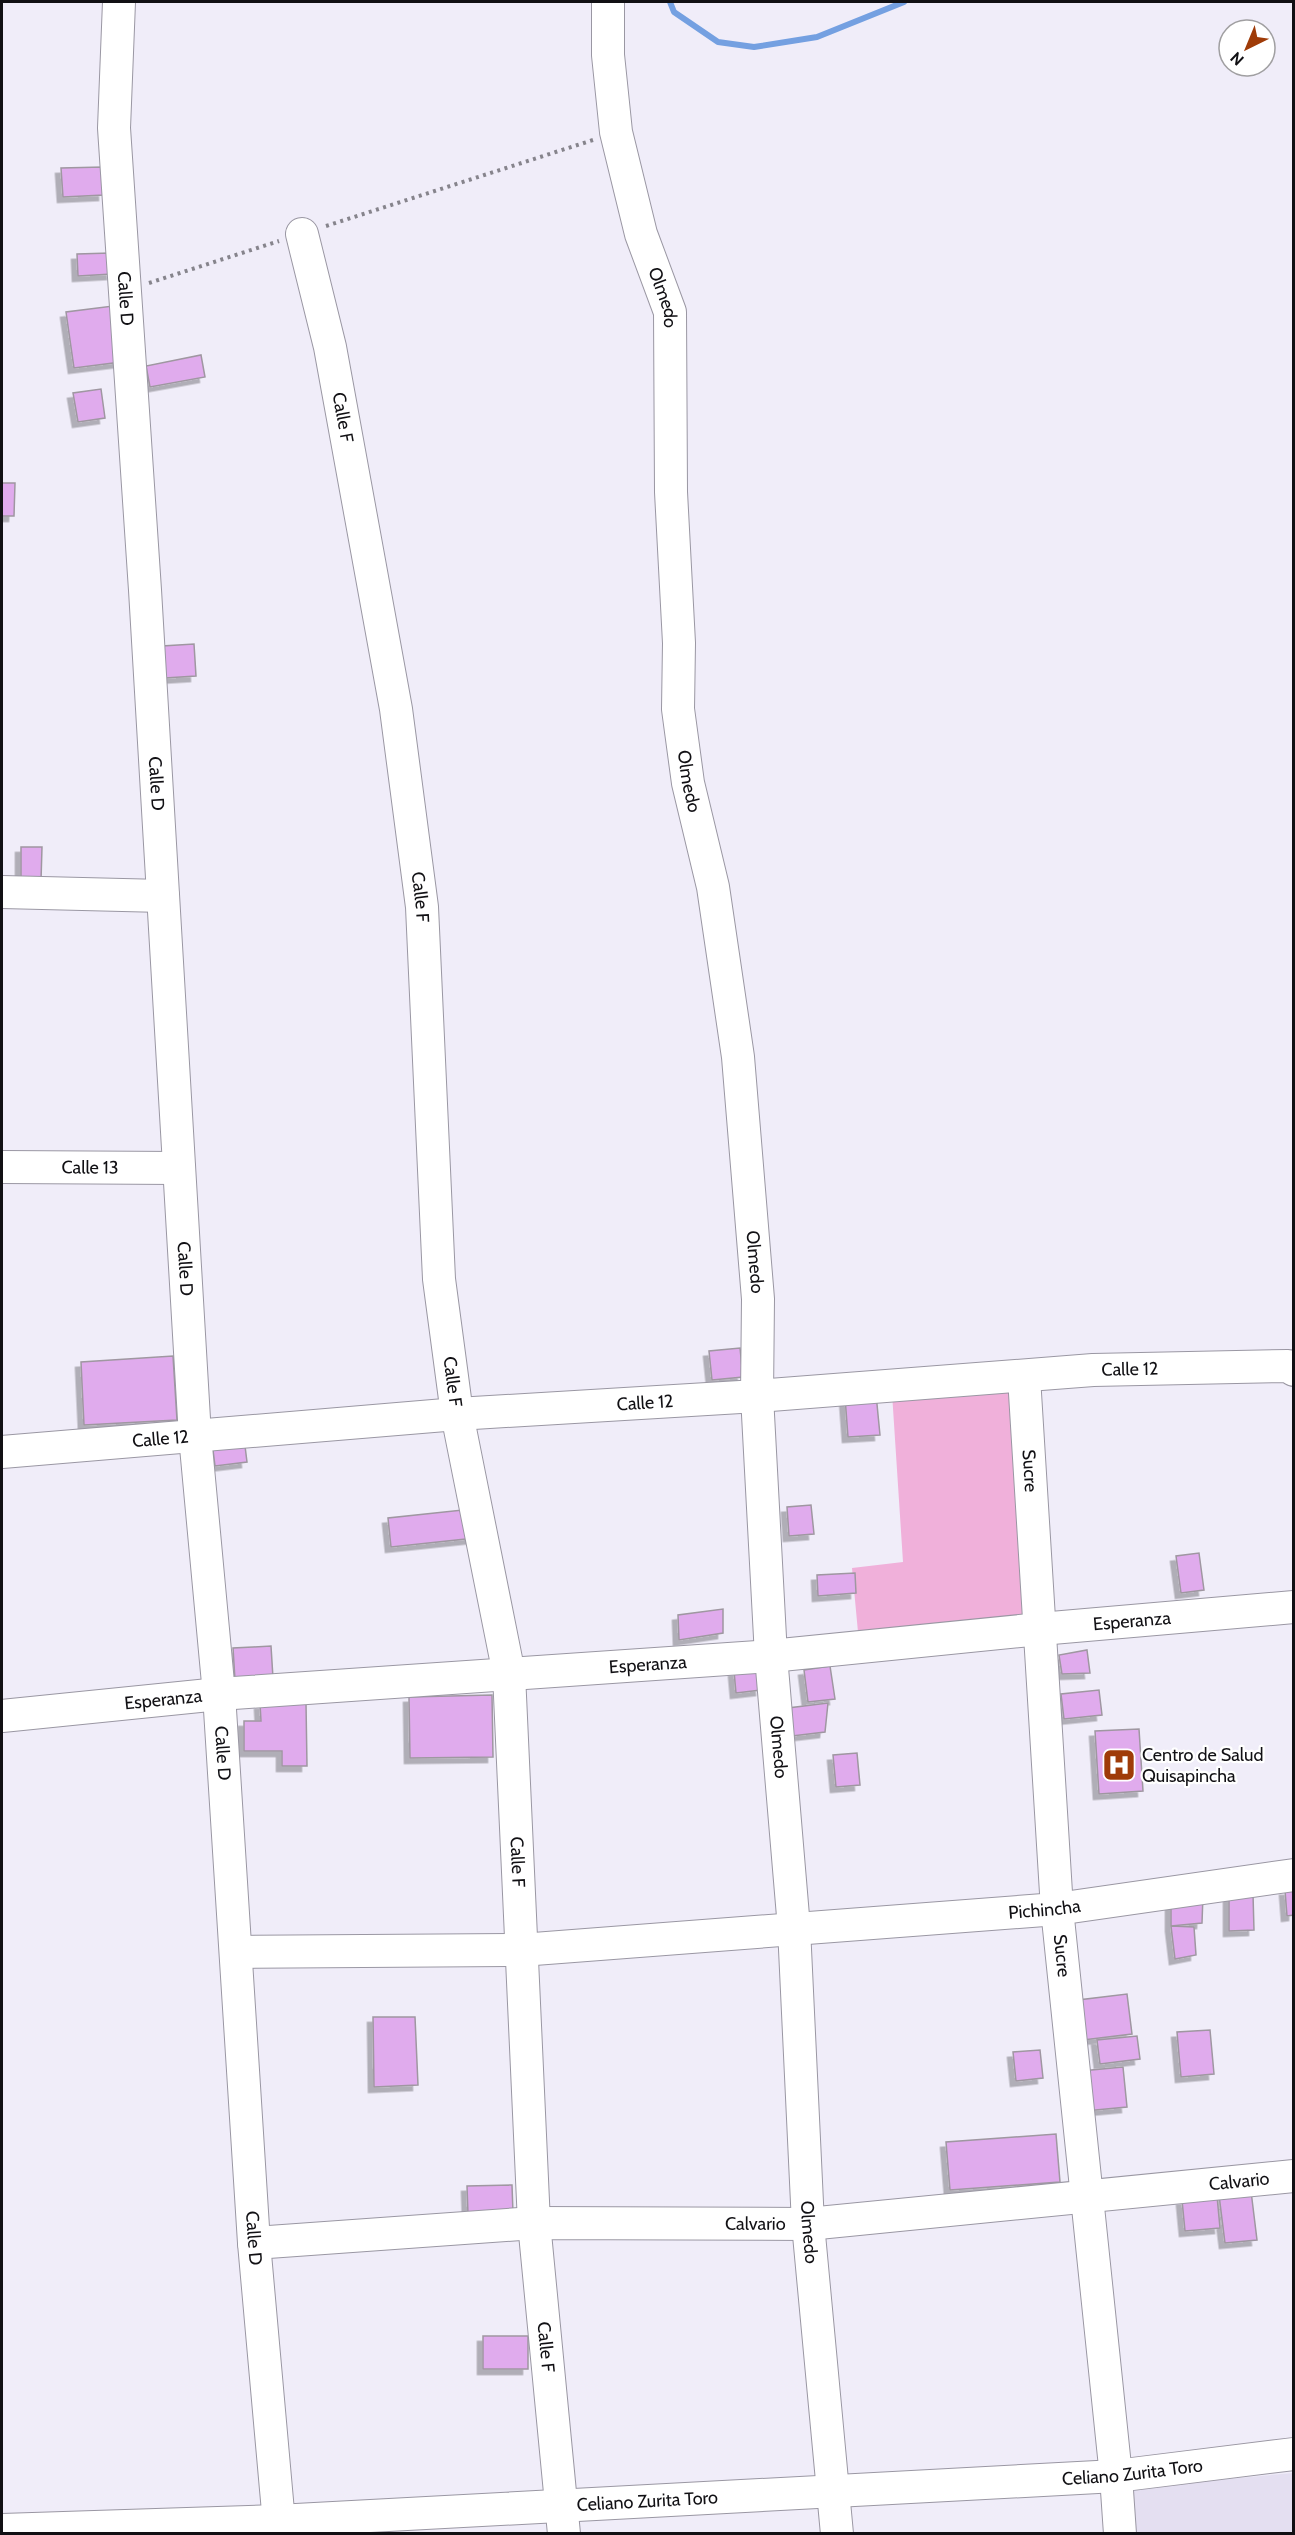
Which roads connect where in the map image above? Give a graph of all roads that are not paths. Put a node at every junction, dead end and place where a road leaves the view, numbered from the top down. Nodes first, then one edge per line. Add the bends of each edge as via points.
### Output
1 (119, 2) edge
2 (608, 2) edge
3 (302, 234) road end
4 (2, 892) edge
5 (163, 896) junction
6 (2, 1167) edge
7 (179, 1168) junction
8 (1292, 1372) edge
9 (1024, 1377) junction
10 (757, 1396) junction
11 (457, 1414) junction
12 (195, 1436) junction
13 (2, 1452) edge
14 (1293, 1607) edge
15 (1040, 1629) junction
16 (771, 1656) junction
17 (509, 1674) junction
18 (219, 1694) junction
19 (2, 1716) edge
20 (1293, 1875) edge
21 (1057, 1909) junction
22 (794, 1928) junction
23 (521, 1950) junction
24 (236, 1952) junction
25 (1293, 2176) edge
26 (1087, 2197) junction
27 (534, 2223) junction
28 (808, 2224) junction
29 (254, 2243) junction
30 (1293, 2454) edge
31 (1116, 2476) junction
32 (833, 2491) junction
33 (562, 2519) edge
34 (279, 2527) edge
35 (2, 2530) edge
36 (837, 2534) edge
37 (1120, 2534) edge

1 - 5 street, Calle D via 114,128
2 - 10 street, Olmedo via 608,54 616,132 641,234 670,312 678,709 688,783 712,887 738,1058 758,1299
3 - 11 street, Calle F via 330,347 396,709 420,896 440,1279
4 - 5 street
5 - 7 street, Calle D
6 - 7 street, Calle 13
7 - 12 street, Calle D
8 - 9 street, Calle 12 via 1093,1370
9 - 10 street, Calle 12
9 - 15 street, Sucre
10 - 11 street, Calle 12
10 - 16 street, Olmedo
11 - 12 street, Calle 12
11 - 17 street, Calle F
12 - 13 street, Calle 12
12 - 18 street, Calle D
14 - 15 street, Esperanza
15 - 16 street, Esperanza
15 - 21 street, Sucre
16 - 17 street, Esperanza
16 - 22 street, Olmedo
17 - 18 street, Esperanza
17 - 23 street, Calle F
18 - 19 street, Esperanza
18 - 24 street, Calle D
20 - 21 street, Pichincha
21 - 22 street, Pichincha
21 - 26 street, Sucre
22 - 23 street, Pichincha
22 - 28 street, Olmedo
23 - 24 street, Pichincha
23 - 27 street, Calle F
24 - 29 street, Calle D
25 - 26 street, Calvario
26 - 28 street, Calvario
26 - 31 street, Sucre
27 - 28 street, Calvario
27 - 29 street, Calvario
27 - 33 street, Calle F
28 - 32 street, Olmedo
29 - 34 street, Calle D
30 - 31 street, Celiano Zurita Toro
31 - 32 street, Celiano Zurita Toro
31 - 37 street, Sucre
32 - 33 street, Celiano Zurita Toro
32 - 36 street, Olmedo
33 - 34 street, Celiano Zurita Toro
34 - 35 street, Celiano Zurita Toro

